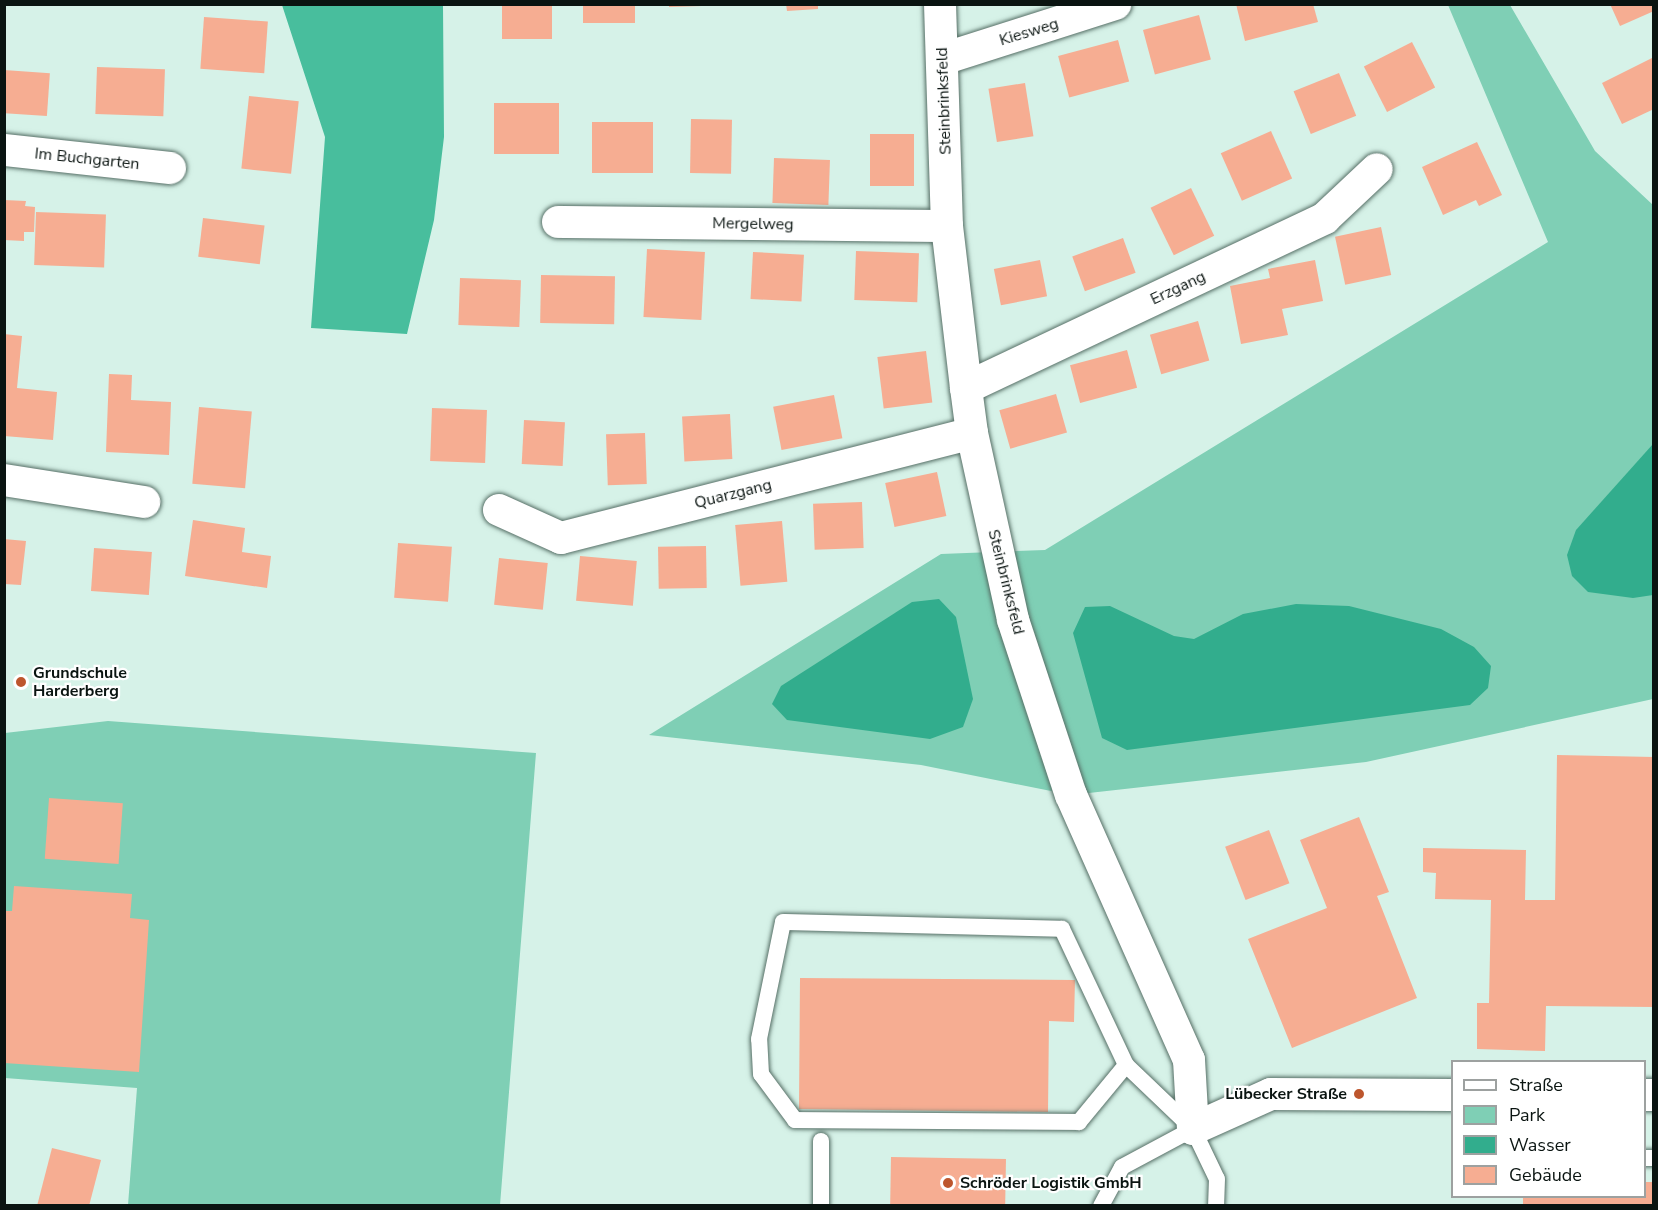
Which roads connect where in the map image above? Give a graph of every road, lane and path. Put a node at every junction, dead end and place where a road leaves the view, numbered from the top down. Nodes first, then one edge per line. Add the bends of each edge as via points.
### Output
1 (940, 4) edge
2 (1115, 4) edge
3 (943, 59) junction
4 (4, 150) edge
5 (170, 168) dead end
6 (1377, 169) dead end
7 (558, 222) dead end
8 (947, 226) junction
9 (966, 388) junction
10 (972, 433) junction
11 (4, 480) edge
12 (144, 502) dead end
13 (499, 510) dead end
14 (1126, 1065) junction
15 (1451, 1095) edge
16 (1193, 1129) junction
17 (821, 1141) dead end
18 (821, 1206) edge
19 (1101, 1206) edge
20 (1216, 1206) edge

1 - 3 street, Steinbrinksfeld
2 - 3 street, Kiesweg
3 - 8 street, Steinbrinksfeld
4 - 5 street, Im Buchgarten
6 - 9 street, Erzgang via 1326,218
7 - 8 street, Mergelweg
8 - 9 street, Steinbrinksfeld
9 - 10 street, Steinbrinksfeld
10 - 13 street, Quarzgang via 561,538
10 - 16 street, Steinbrinksfeld via 1013,620 1071,795 1189,1060
11 - 12 street
14 - 14 lane via 1062,929 783,922 759,1039 761,1074 795,1120 1079,1122
14 - 16 lane
15 - 16 street via 1271,1094
16 - 19 lane via 1122,1167
16 - 20 lane via 1217,1179
17 - 18 lane

